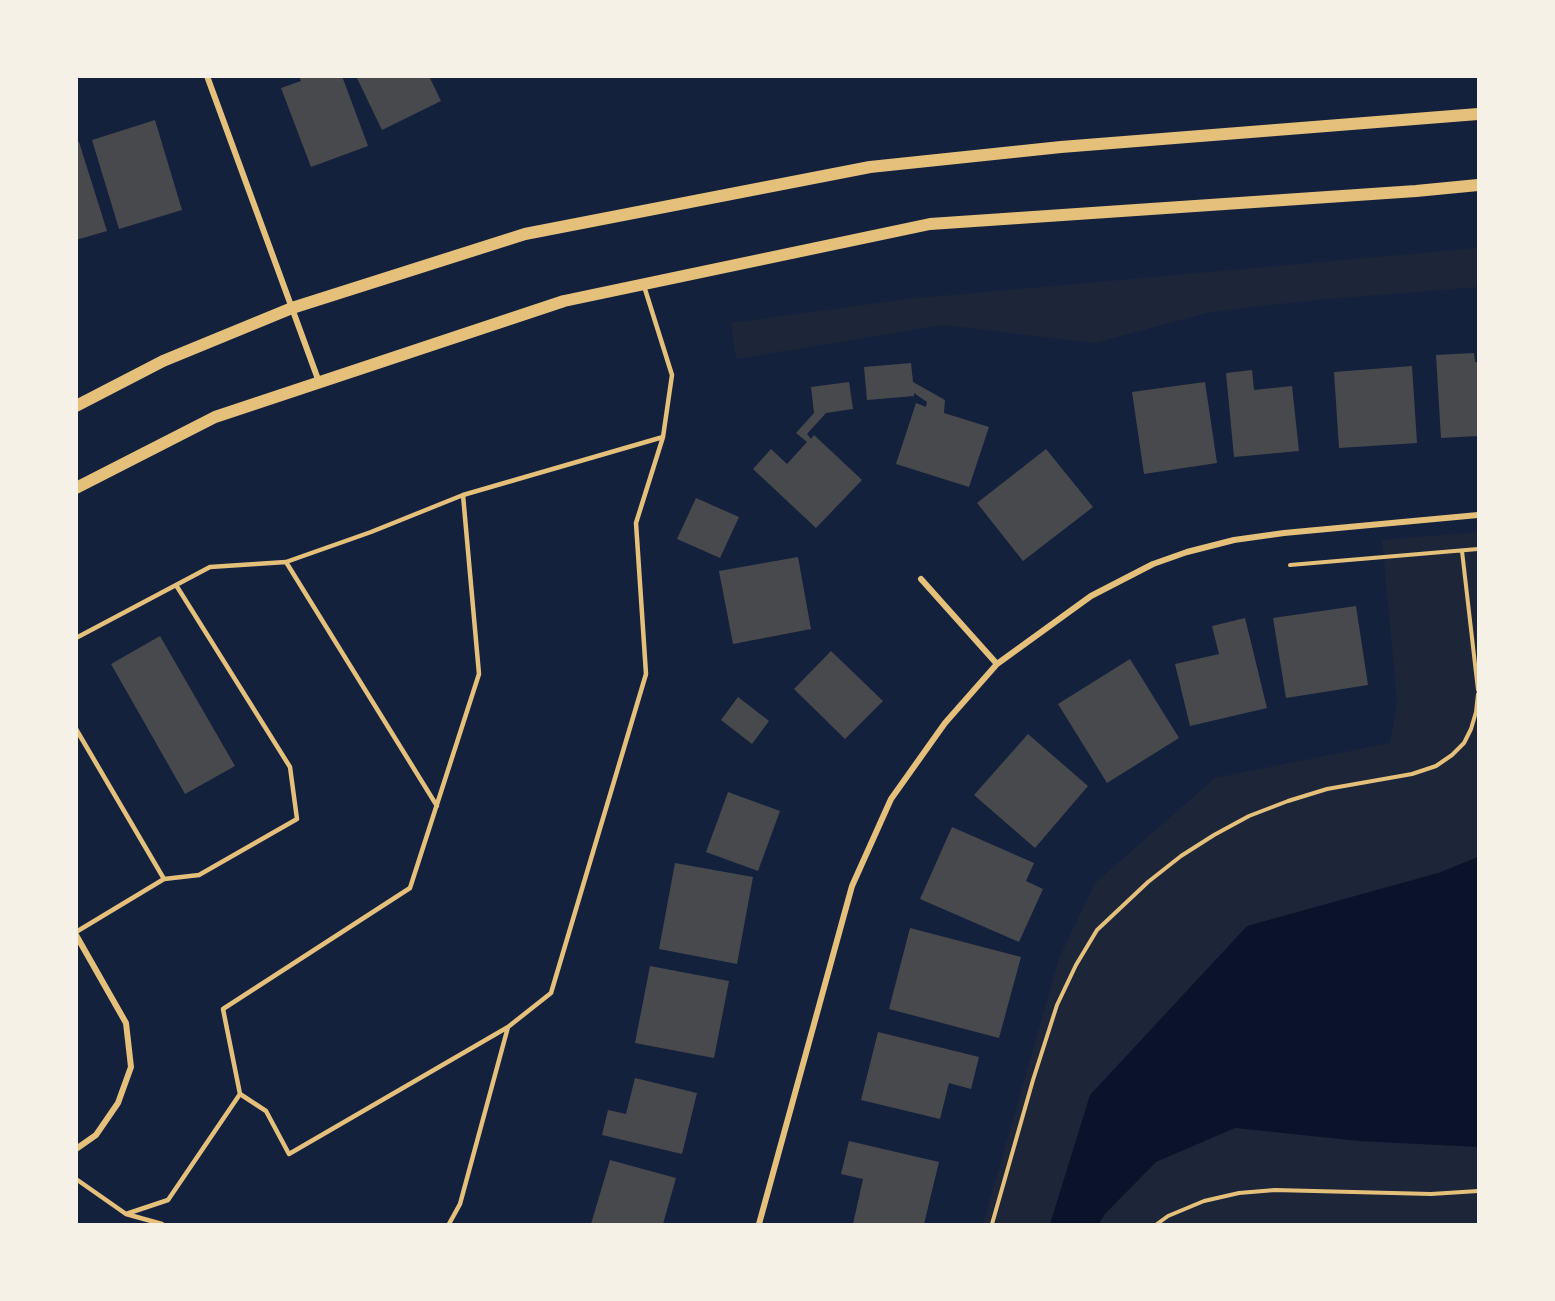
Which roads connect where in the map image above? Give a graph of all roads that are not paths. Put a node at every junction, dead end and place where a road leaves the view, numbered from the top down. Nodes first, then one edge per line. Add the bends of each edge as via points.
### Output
1 (207, 76) edge
2 (1479, 114) edge
3 (1479, 184) edge
4 (643, 284) junction
5 (292, 308) junction
6 (319, 382) junction
7 (76, 406) edge
8 (663, 437) junction
9 (76, 488) edge
10 (463, 495) junction
11 (1479, 514) edge
12 (286, 562) junction
13 (921, 579) dead end
14 (176, 585) junction
15 (76, 638) edge
16 (997, 664) junction
17 (76, 729) edge
18 (437, 806) junction
19 (164, 879) junction
20 (76, 933) edge
21 (508, 1027) junction
22 (240, 1094) junction
23 (76, 1149) edge
24 (76, 1179) edge
25 (126, 1214) junction
26 (162, 1224) edge
27 (449, 1224) edge
28 (759, 1224) edge

1 - 5 street
2 - 5 main road via 1061,147 870,167 525,234
3 - 4 main road via 930,224
4 - 6 main road via 564,301
4 - 8 lane via 672,375
5 - 6 street
5 - 7 main road via 163,361
6 - 9 main road via 215,417
8 - 10 lane
8 - 21 lane via 636,523 646,674 551,993
10 - 12 lane
10 - 18 lane via 479,674
11 - 16 street via 1284,533 1187,552 1153,564 1091,596
12 - 14 lane via 210,567
12 - 18 lane
13 - 16 street
14 - 15 lane
14 - 19 lane via 290,767 297,819 199,875
16 - 28 street via 945,723 891,799 852,885
17 - 19 lane
18 - 22 lane via 410,888 224,1009
19 - 20 lane
20 - 23 street via 126,1023 131,1067 118,1103 96,1135
21 - 22 lane via 289,1154 266,1111
21 - 27 lane via 460,1204
22 - 25 lane via 168,1200
24 - 25 lane
25 - 26 lane

